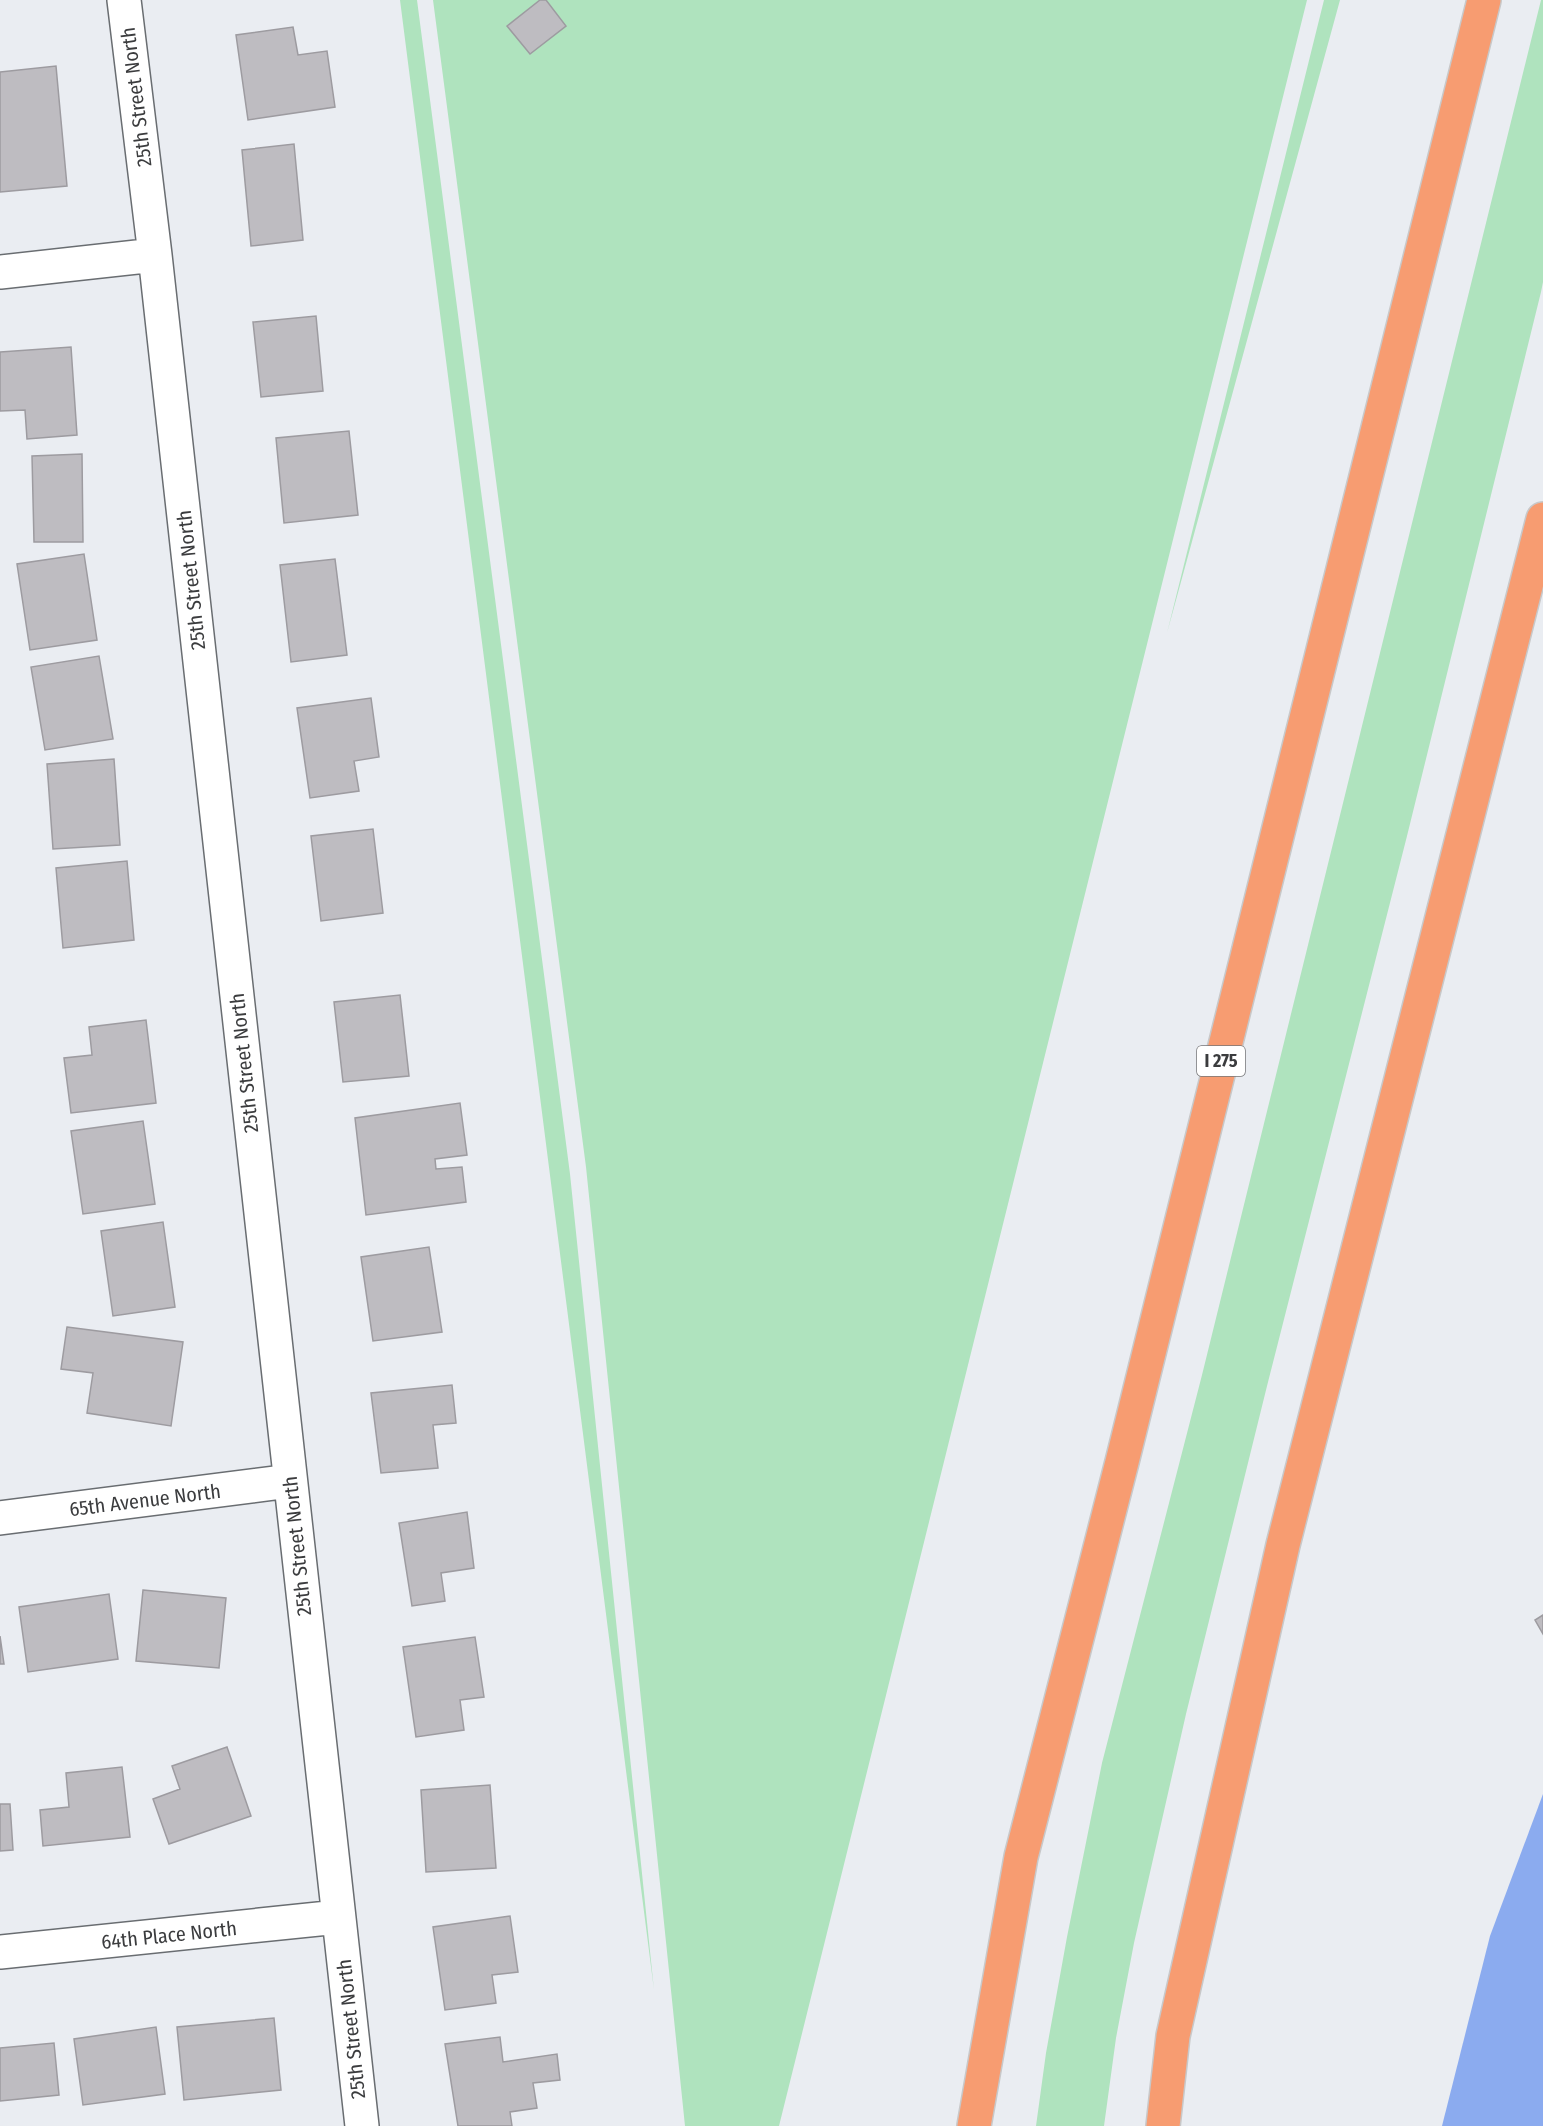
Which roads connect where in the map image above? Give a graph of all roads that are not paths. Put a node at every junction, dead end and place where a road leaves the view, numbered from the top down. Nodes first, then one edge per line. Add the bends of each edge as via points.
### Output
1 (124, 0) edge
2 (1484, 0) edge
3 (155, 255) junction
4 (0, 272) edge
5 (1543, 519) edge
6 (290, 1481) junction
7 (0, 1518) edge
8 (338, 1917) junction
9 (0, 1952) edge
10 (362, 2126) edge
11 (974, 2126) edge
12 (1163, 2126) edge

1 - 3 street, 25th Street North
2 - 11 highway, I 275 via 1021,1857
3 - 4 street
3 - 6 street, 25th Street North
5 - 12 highway via 1283,1545 1173,2036
6 - 7 street, 65th Avenue North
6 - 8 street, 25th Street North
8 - 9 street, 64th Place North
8 - 10 street, 25th Street North

